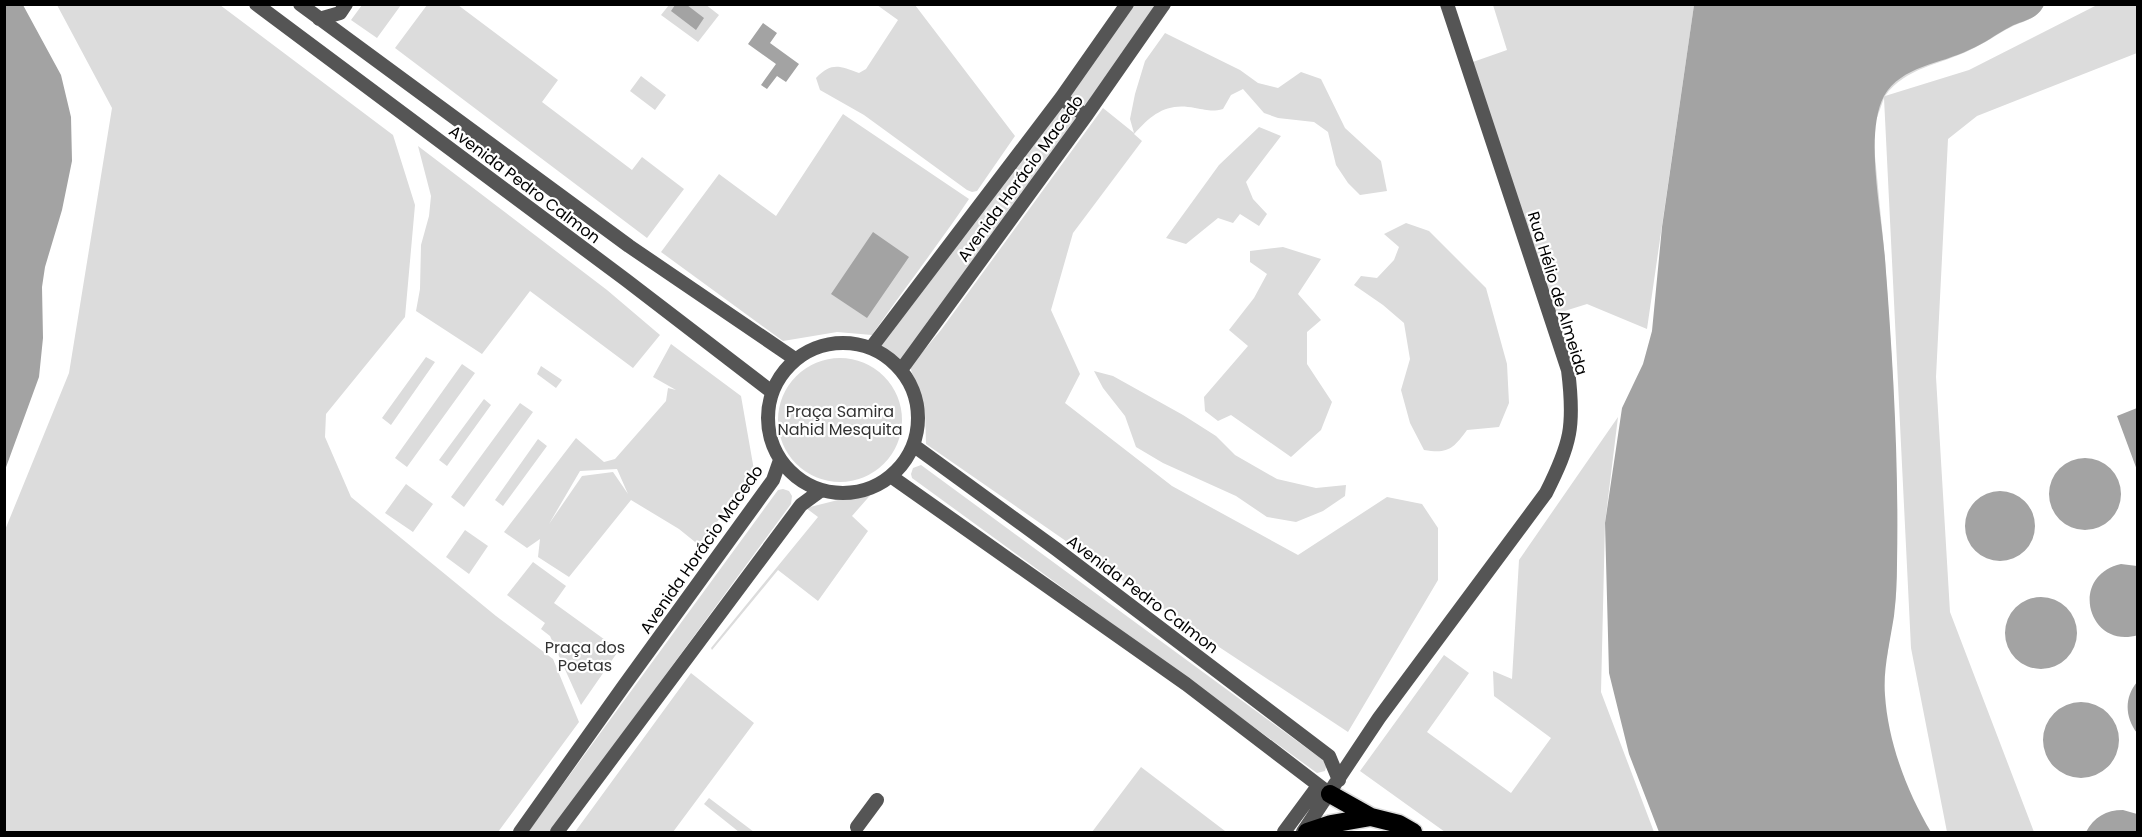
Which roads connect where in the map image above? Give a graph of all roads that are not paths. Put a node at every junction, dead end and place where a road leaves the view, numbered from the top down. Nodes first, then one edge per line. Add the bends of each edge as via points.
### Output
1 (256, 4) edge
2 (300, 4) edge
3 (1127, 4) edge
4 (1164, 4) edge
5 (1447, 4) edge
6 (343, 9) edge
7 (319, 19) junction
8 (341, 36) junction
9 (1061, 98) junction
10 (1086, 116) junction
11 (871, 348) junction
12 (795, 359) junction
13 (901, 370) junction
14 (772, 392) junction
15 (913, 445) junction
16 (780, 460) junction
17 (892, 477) junction
18 (820, 491) junction
19 (1357, 751) junction
20 (1329, 756) junction
21 (1329, 787) junction
22 (877, 800) dead end
23 (1371, 817) junction
24 (857, 827) dead end
25 (520, 832) edge
26 (557, 832) edge
27 (1284, 832) edge
28 (1305, 832) edge
29 (1413, 832) edge

1 - 14 street, Avenida Pedro Calmon
2 - 7 street, Avenida Pedro Calmon
3 - 9 street, Avenida Horácio Macedo
4 - 10 street, Avenida Horácio Macedo
5 - 19 street, Rua Hélio de Almeida via 1568,370 1571,431 1546,493
6 - 7 street
6 - 8 street
7 - 8 street, Avenida Pedro Calmon
8 - 12 street, Avenida Pedro Calmon via 629,246
9 - 10 street
9 - 11 street, Avenida Horácio Macedo
10 - 13 street, Avenida Horácio Macedo
11 - 12 street via 831,343
11 - 13 street
12 - 14 street
13 - 15 street via 917,406 918,426
14 - 16 street via 767,415 770,438
15 - 17 street
15 - 20 street, Avenida Pedro Calmon
16 - 18 street via 796,477
16 - 25 street, Avenida Horácio Macedo via 773,480
17 - 18 street via 858,492
17 - 21 street
18 - 26 street via 801,505
19 - 20 street
19 - 21 street, Rua Hélio de Almeida
20 - 21 street
21 - 23 highway
21 - 27 street
21 - 28 street
22 - 24 street
23 - 28 highway
23 - 29 highway

